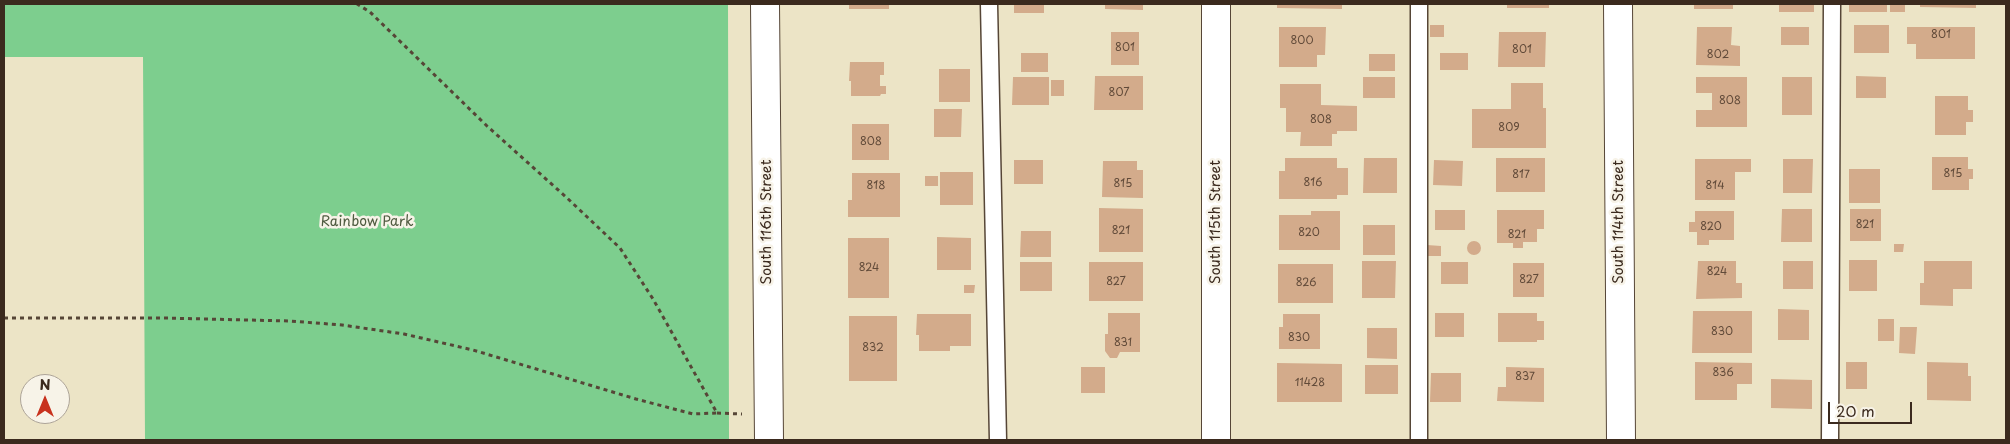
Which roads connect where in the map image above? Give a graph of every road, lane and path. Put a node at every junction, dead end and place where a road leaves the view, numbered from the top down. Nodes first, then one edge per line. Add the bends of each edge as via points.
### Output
1 (357, 4) edge
2 (765, 4) edge
3 (989, 4) edge
4 (1216, 4) edge
5 (1420, 4) edge
6 (1618, 4) edge
7 (1832, 4) edge
8 (4, 318) edge
9 (769, 440) edge
10 (998, 440) edge
11 (1216, 440) edge
12 (1420, 440) edge
13 (1621, 440) edge
14 (1830, 440) edge

1 - 8 path via 620,248 654,300 717,413 693,414 473,350 404,334 342,325 164,318
2 - 9 street, South 116th Street
3 - 10 lane
4 - 11 street, South 115th Street
5 - 12 lane
6 - 13 street, South 114th Street
7 - 14 lane

